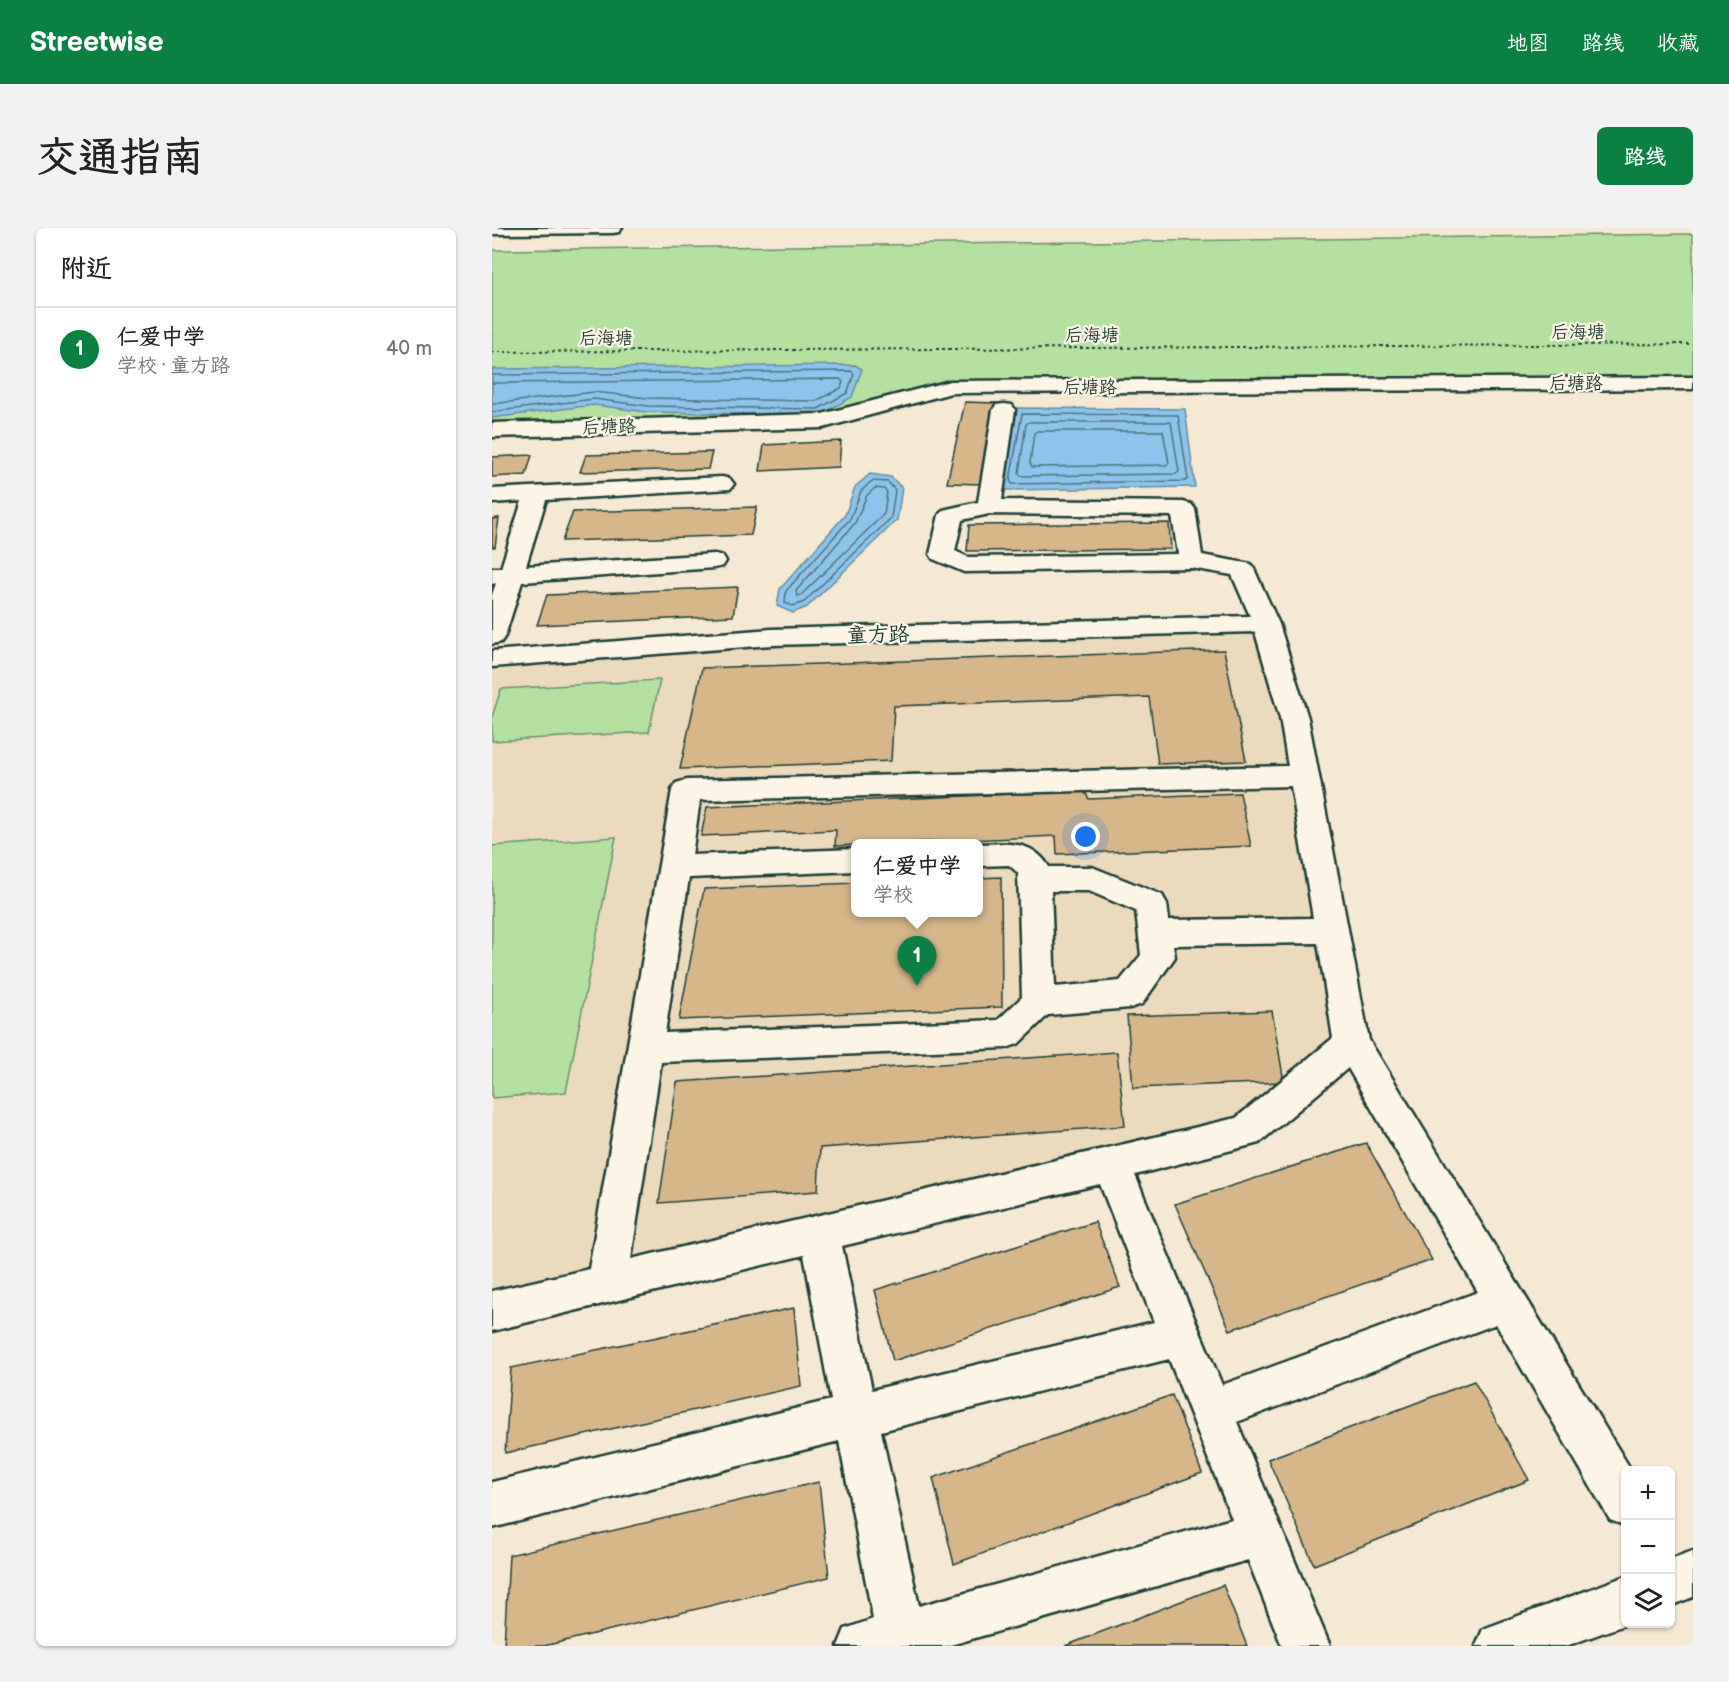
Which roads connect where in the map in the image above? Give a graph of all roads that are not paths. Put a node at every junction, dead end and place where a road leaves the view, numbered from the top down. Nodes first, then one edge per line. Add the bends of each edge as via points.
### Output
1 (613, 228) edge
2 (492, 229) edge
3 (1693, 383) edge
4 (1004, 410) dead end
5 (492, 430) edge
6 (722, 484) dead end
7 (536, 494) junction
8 (492, 496) edge
9 (989, 507) junction
10 (714, 561) dead end
11 (1191, 561) junction
12 (502, 575) edge
13 (1266, 624) junction
14 (492, 636) edge
15 (492, 659) edge
16 (1304, 776) junction
17 (983, 855) edge
18 (851, 860) edge
19 (674, 867) junction
20 (1034, 879) junction
21 (1332, 930) junction
22 (1155, 933) junction
23 (1039, 1002) junction
24 (1352, 1043) junction
25 (645, 1048) junction
26 (1111, 1164) junction
27 (819, 1233) junction
28 (607, 1284) junction
29 (1505, 1301) junction
30 (492, 1312) edge
31 (1180, 1336) junction
32 (1210, 1411) junction
33 (856, 1416) junction
34 (1621, 1496) edge
35 (492, 1505) edge
36 (1260, 1534) junction
37 (1621, 1601) edge
38 (889, 1642) edge
39 (1306, 1646) edge
40 (1500, 1646) edge

1 - 2 street
3 - 5 street, 后塘路 via 950,387 823,421
4 - 9 street
6 - 7 street
7 - 8 street
7 - 12 street
9 - 11 street via 1183,509
9 - 11 street via 951,515 942,554 964,564
10 - 12 street
11 - 13 street via 1242,569
12 - 14 street
13 - 15 street, 童方路 via 772,638
13 - 16 street via 1294,718
16 - 19 street via 687,790
16 - 21 street
17 - 20 street via 1016,854 1034,868
18 - 19 street
19 - 25 street
20 - 22 street via 1092,879 1151,904
20 - 23 street
21 - 22 street
21 - 24 street
22 - 23 street via 1158,957 1130,994
23 - 25 street via 1006,1034
24 - 26 street via 1246,1132
24 - 29 street
25 - 28 street
26 - 27 street
26 - 31 street
27 - 28 street
27 - 33 street
28 - 30 street
29 - 32 street
29 - 34 street
31 - 32 street
31 - 33 street
32 - 36 street
33 - 35 street
33 - 38 street
36 - 38 street
36 - 39 street
37 - 40 street

